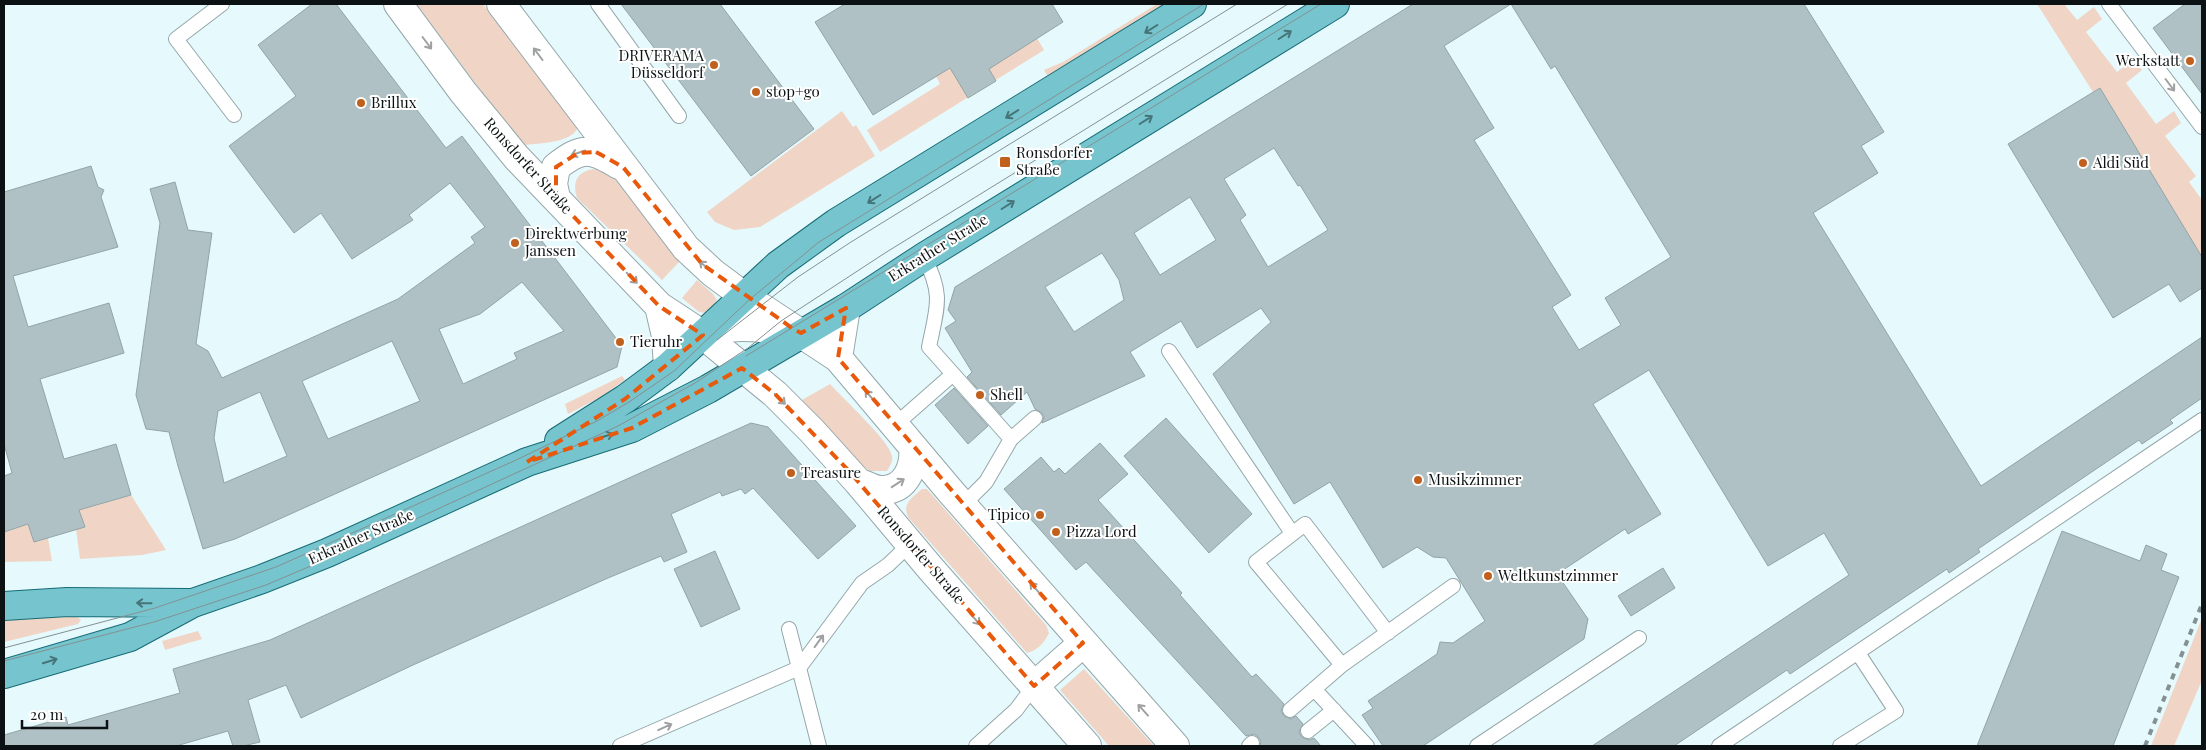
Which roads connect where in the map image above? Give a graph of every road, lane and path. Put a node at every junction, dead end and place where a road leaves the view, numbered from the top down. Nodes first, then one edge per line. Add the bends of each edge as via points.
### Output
1 (222, 4) edge
2 (398, 4) edge
3 (500, 4) edge
4 (598, 4) edge
5 (1192, 4) edge
6 (1335, 4) edge
7 (2109, 4) edge
8 (234, 115) dead end
9 (679, 116) dead end
10 (2202, 127) edge
11 (623, 167) junction
12 (556, 198) junction
13 (924, 257) junction
14 (744, 296) junction
15 (659, 306) junction
16 (846, 308) junction
17 (801, 333) junction
18 (704, 335) junction
19 (1169, 351) dead end
20 (838, 358) junction
21 (668, 367) junction
22 (742, 368) junction
23 (953, 374) junction
24 (1035, 418) dead end
25 (2202, 420) edge
26 (895, 425) junction
27 (1011, 439) junction
28 (913, 447) junction
29 (527, 462) junction
30 (858, 482) junction
31 (963, 505) junction
32 (1292, 533) junction
33 (910, 544) junction
34 (1453, 586) dead end
35 (193, 604) junction
36 (4, 606) edge
37 (789, 629) dead end
38 (1388, 633) junction
39 (1639, 638) dead end
40 (1083, 643) junction
41 (1858, 653) junction
42 (1342, 665) junction
43 (799, 668) junction
44 (4, 674) edge
45 (1034, 686) junction
46 (1314, 689) junction
47 (1290, 710) dead end
48 (1334, 710) junction
49 (1308, 731) dead end
50 (620, 746) edge
51 (819, 746) edge
52 (976, 746) edge
53 (1087, 746) edge
54 (1175, 746) edge
55 (1367, 746) edge
56 (1477, 746) edge
57 (1719, 746) edge
58 (1840, 746) edge

1 - 8 lane via 176,39
2 -> 12 main road, Ronsdorfer Straße via 463,92 507,146
11 -> 3 main road
4 - 9 lane
5 -> 14 main road, Erkrather Straße via 836,223 778,265
13 -> 6 main road, Erkrather Straße
7 -> 10 lane
11 -> 12 main road via 596,152 578,153 556,167 553,184
14 -> 11 main road via 686,248
12 -> 15 main road, Ronsdorfer Straße
13 - 16 main road, Erkrather Straße
13 - 23 lane via 939,298 929,347
14 - 17 main road
14 - 18 main road, Erkrather Straße
15 - 18 main road, Ronsdorfer Straße
15 - 21 main road via 666,336
16 - 17 main road, Erkrather Straße
16 - 20 main road
17 - 18 main road via 747,326 720,329
17 - 20 main road
17 - 22 main road, Erkrather Straße
18 - 21 main road, Erkrather Straße
18 - 22 main road, Ronsdorfer Straße
19 - 32 lane
26 -> 20 main road
21 - 29 main road, Erkrather Straße via 625,399
29 -> 22 main road, Erkrather Straße via 632,428
22 -> 30 main road, Ronsdorfer Straße via 774,394
23 - 26 lane
23 - 27 lane
24 - 27 lane
25 - 41 lane
26 - 28 main road
27 - 31 lane via 986,482
30 -> 28 main road via 885,490 897,486 913,468
28 - 31 main road
29 - 35 main road, Erkrather Straße via 327,553
30 - 33 main road, Ronsdorfer Straße
40 -> 31 main road
32 - 38 lane via 1305,524
32 - 42 lane via 1256,562
43 -> 33 lane via 862,582 888,565
33 -> 45 main road, Ronsdorfer Straße
34 - 38 lane
35 -> 36 main road, Erkrather Straße via 66,602
44 -> 35 main road, Erkrather Straße via 130,637
37 - 43 lane
38 - 42 lane
39 - 56 lane
40 - 45 main road
54 -> 40 main road
41 - 57 lane
41 - 58 lane via 1896,711
42 - 46 lane
50 -> 43 lane
43 - 51 lane
45 - 52 lane via 1016,710
45 - 53 main road, Ronsdorfer Straße
46 - 47 lane
46 - 48 lane
48 - 49 lane
48 - 55 lane

